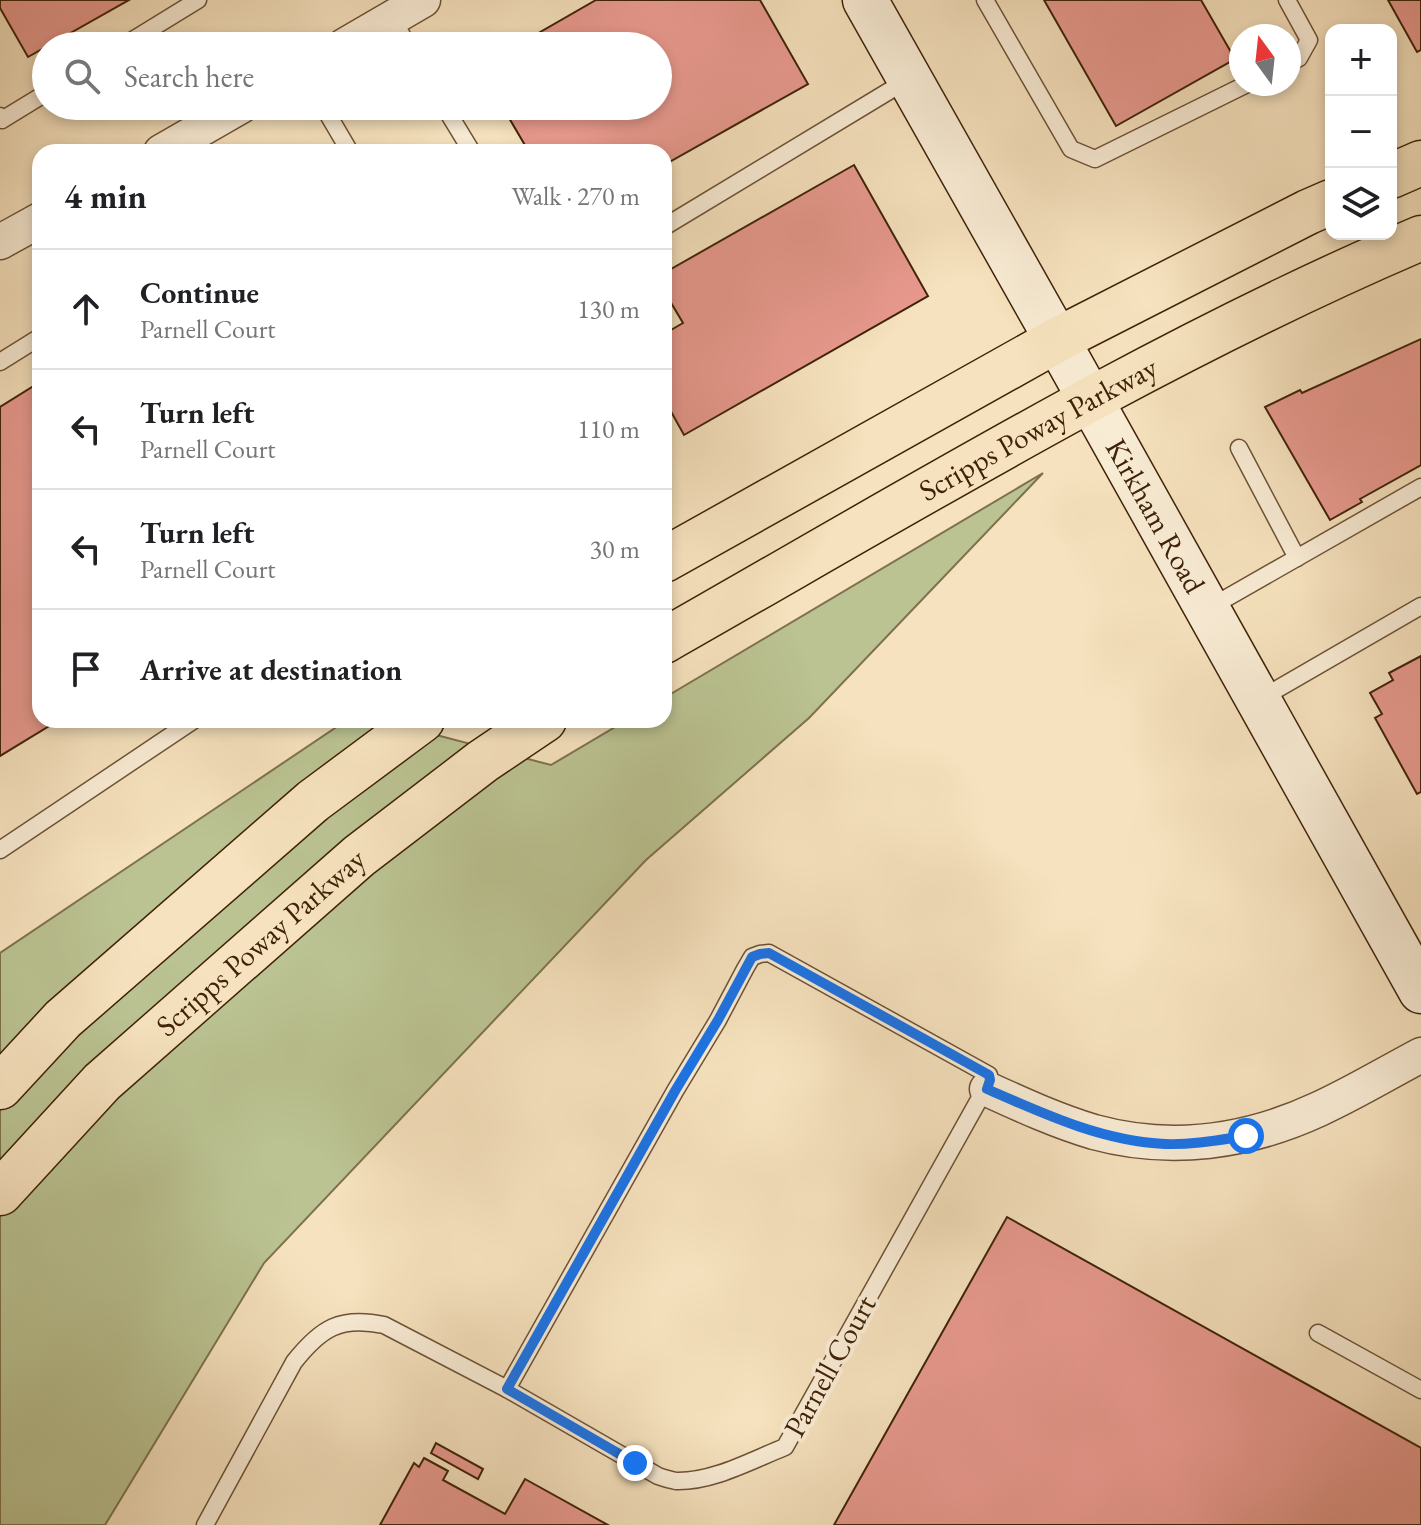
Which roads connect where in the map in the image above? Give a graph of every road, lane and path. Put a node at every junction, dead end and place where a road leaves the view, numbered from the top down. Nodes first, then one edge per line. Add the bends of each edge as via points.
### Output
1 (198, 0) edge
2 (865, 0) edge
3 (985, 0) edge
4 (1287, 0) edge
5 (410, 14) edge
6 (1300, 24) edge
7 (1301, 25) edge
8 (146, 32) edge
9 (373, 32) edge
10 (1301, 54) edge
11 (909, 79) junction
12 (1229, 93) edge
13 (32, 102) edge
14 (0, 116) edge
15 (217, 120) edge
16 (330, 120) edge
17 (453, 120) edge
18 (175, 144) edge
19 (341, 144) edge
20 (467, 144) edge
21 (1421, 163) edge
22 (1397, 173) edge
23 (1325, 205) edge
24 (672, 222) edge
25 (32, 224) edge
26 (1421, 238) edge
27 (0, 242) edge
28 (1057, 340) junction
29 (32, 342) edge
30 (0, 362) edge
31 (1090, 398) junction
32 (1239, 448) dead end
33 (1421, 487) edge
34 (672, 556) edge
35 (1297, 558) junction
36 (1421, 606) edge
37 (1208, 609) junction
38 (672, 636) edge
39 (1259, 700) junction
40 (182, 728) edge
41 (411, 728) edge
42 (532, 728) edge
43 (0, 850) edge
44 (1421, 991) edge
45 (1421, 1055) edge
46 (0, 1087) edge
47 (987, 1089) junction
48 (0, 1193) edge
49 (1318, 1333) dead end
50 (507, 1389) junction
51 (1421, 1390) edge
52 (205, 1525) edge

1 - 8 lane
2 - 11 main road, Kirkham Road
3 - 12 lane via 1071,149 1095,159
4 - 6 lane
5 - 9 street
7 - 10 lane via 1309,40
11 - 24 lane
11 - 28 main road, Kirkham Road
13 - 14 lane via 2,120
15 - 18 street
16 - 19 lane
17 - 20 lane
21 - 22 main road
23 - 28 main road
25 - 27 street
26 - 31 main road, Scripps Poway Parkway via 1338,273
28 - 31 main road, Kirkham Road
28 - 34 main road
29 - 30 lane
31 - 37 main road, Kirkham Road
31 - 38 main road, Scripps Poway Parkway
32 - 35 lane
33 - 35 lane
35 - 37 lane
36 - 39 lane
37 - 39 main road, Kirkham Road
39 - 44 main road, Kirkham Road
40 - 43 lane
41 - 46 main road via 313,801 122,967 63,1019
42 - 48 main road, Scripps Poway Parkway via 359,856 102,1082
45 - 47 street via 1296,1119 1246,1136 1203,1142 1164,1144 1096,1132
47 - 50 lane, Parnell Court via 785,1447 722,1472 675,1481
47 - 50 lane via 989,1075 769,953 752,957
49 - 51 lane
50 - 52 lane, Parnell Court via 384,1325 346,1322 328,1329 294,1362

